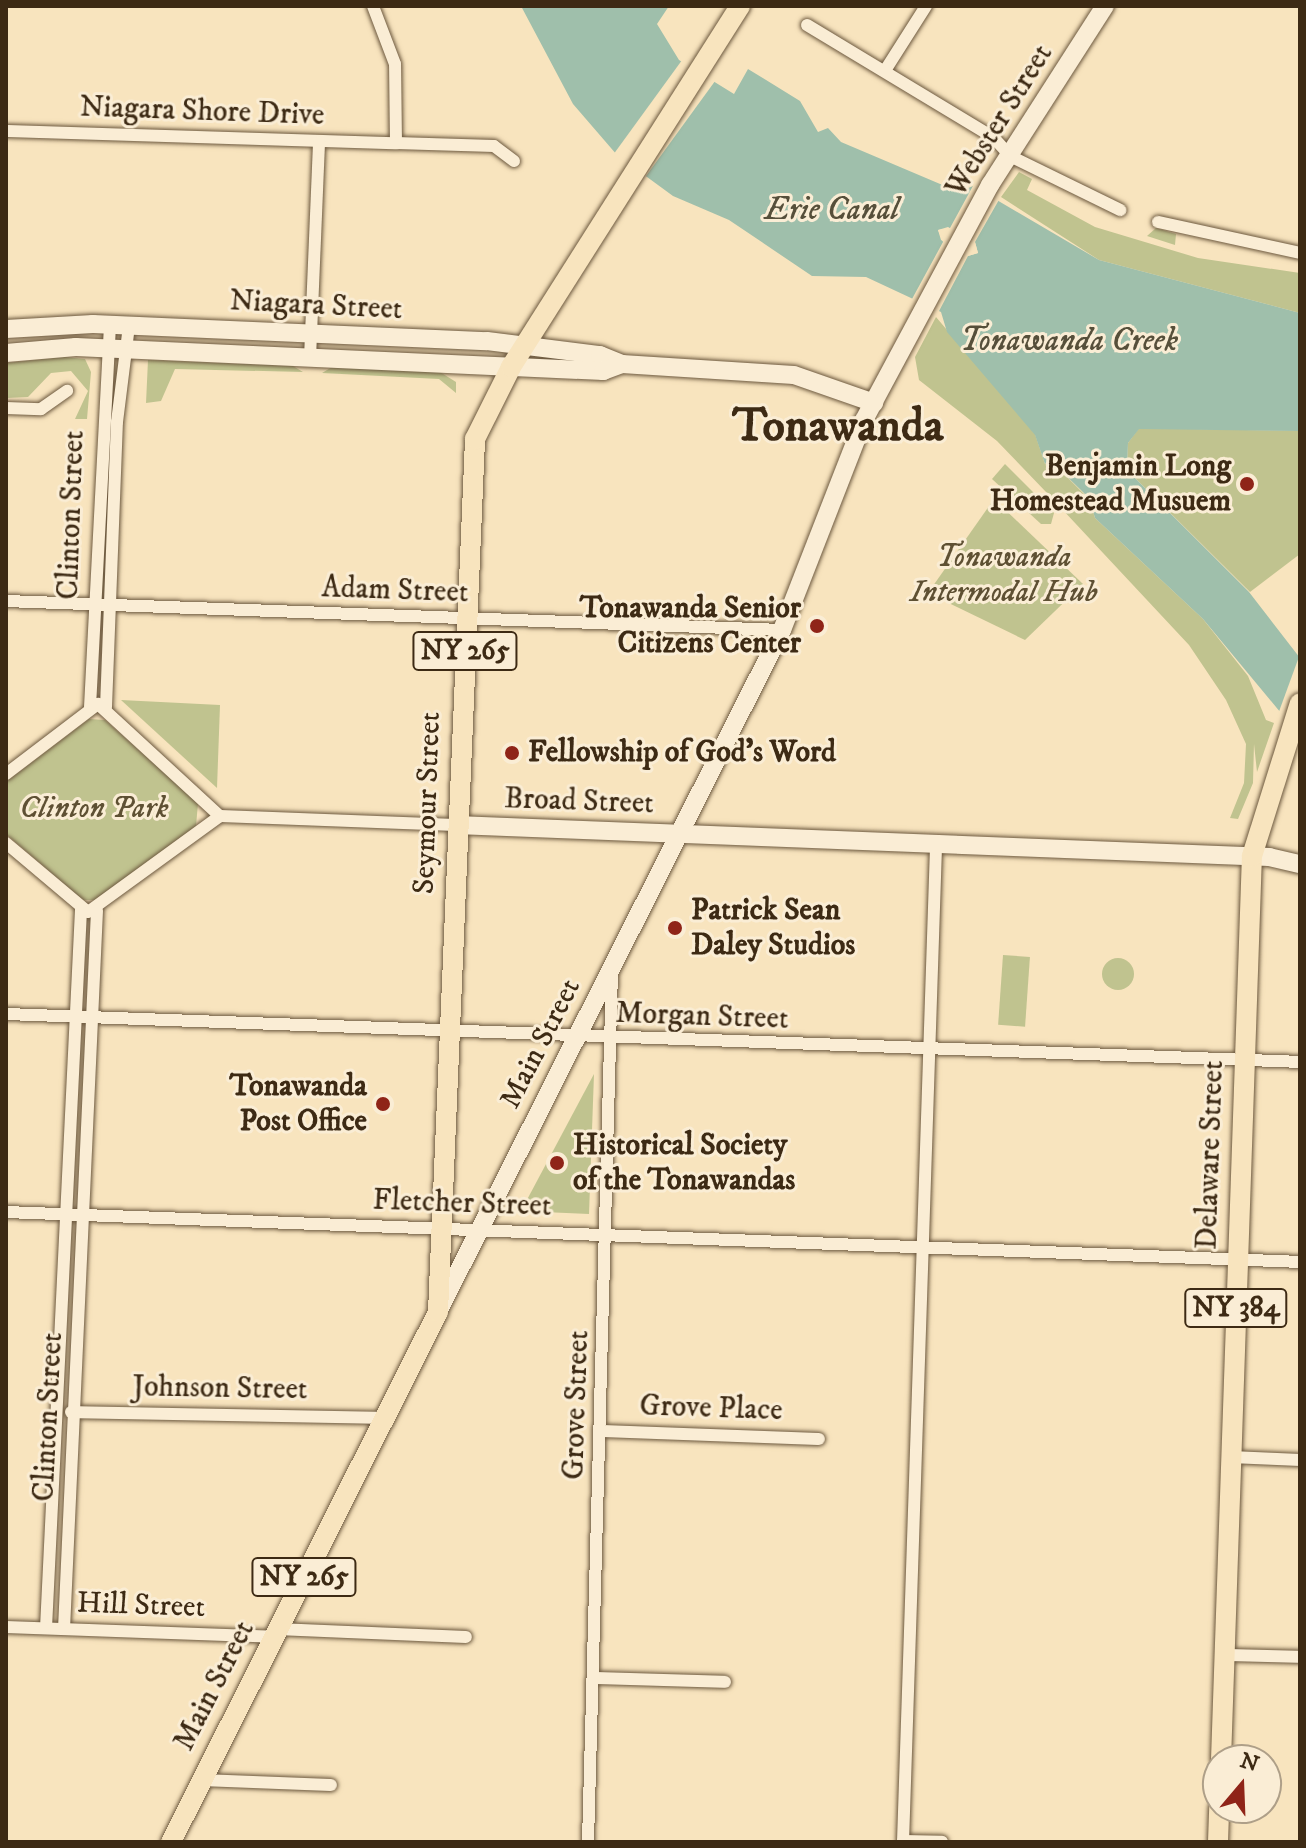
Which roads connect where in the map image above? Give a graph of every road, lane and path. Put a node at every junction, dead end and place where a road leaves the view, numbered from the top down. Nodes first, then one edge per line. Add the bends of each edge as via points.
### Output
1 (373, 6) edge
2 (740, 6) edge
3 (926, 6) edge
4 (1105, 6) edge
5 (807, 25) dead end
6 (886, 69) junction
7 (6, 131) edge
8 (319, 142) junction
9 (396, 143) junction
10 (1010, 156) junction
11 (514, 161) dead end
12 (1120, 210) dead end
13 (1158, 222) dead end
14 (1300, 253) edge
15 (946, 266) joint
16 (119, 324) junction
17 (6, 329) edge
18 (311, 334) junction
19 (525, 347) junction
20 (108, 349) junction
21 (127, 350) junction
22 (6, 353) edge
23 (310, 358) junction
24 (622, 364) junction
25 (511, 367) junction
26 (67, 391) dead end
27 (874, 403) junction
28 (6, 408) edge
29 (6, 601) edge
30 (94, 604) junction
31 (109, 604) junction
32 (466, 620) junction
33 (782, 630) junction
34 (1300, 703) edge
35 (90, 707) junction
36 (106, 707) junction
37 (6, 774) edge
38 (220, 816) junction
39 (456, 825) junction
40 (681, 834) junction
41 (6, 843) edge
42 (936, 845) junction
43 (1252, 856) junction
44 (1300, 864) edge
45 (81, 909) junction
46 (97, 911) junction
47 (612, 969) junction
48 (6, 1014) edge
49 (75, 1017) junction
50 (95, 1018) junction
51 (449, 1032) junction
52 (578, 1038) junction
53 (612, 1039) junction
54 (930, 1053) junction
55 (1244, 1060) junction
56 (1300, 1062) edge
57 (71, 1115) junction
58 (90, 1116) junction
59 (6, 1212) edge
60 (66, 1215) junction
61 (85, 1215) junction
62 (440, 1229) junction
63 (481, 1230) junction
64 (609, 1236) junction
65 (924, 1249) junction
66 (1237, 1260) junction
67 (1300, 1262) edge
68 (62, 1310) junction
69 (80, 1310) junction
70 (438, 1312) junction
71 (57, 1412) junction
72 (75, 1412) junction
73 (383, 1418) junction
74 (602, 1431) junction
75 (819, 1439) dead end
76 (1231, 1457) junction
77 (1300, 1460) edge
78 (51, 1524) junction
79 (70, 1525) junction
80 (6, 1627) edge
81 (46, 1628) junction
82 (64, 1629) junction
83 (276, 1633) junction
84 (466, 1637) dead end
85 (1225, 1655) junction
86 (1300, 1657) edge
87 (594, 1678) junction
88 (725, 1682) dead end
89 (1222, 1744) edge
90 (201, 1780) junction
91 (331, 1785) dead end
92 (903, 1841) edge
93 (171, 1842) edge
94 (588, 1842) edge
95 (942, 1842) edge

1 - 9 street via 395,64
2 - 19 main road, Seymour Street / NY 265
3 - 6 street
4 - 10 street, Webster Street
5 - 6 street
6 - 10 street
7 - 8 street, Niagara Shore Drive
8 - 9 street, Niagara Shore Drive
8 - 18 street
9 - 11 street, Niagara Shore Drive via 494,146
10 - 12 street
10 - 15 street, Webster Street
13 - 14 street
15 - 27 street, Main Street
16 - 17 street, Niagara Street
16 - 18 street, Niagara Street
16 - 20 street, Clinton Street
16 - 21 street, Clinton Street
18 - 19 street, Niagara Street
18 - 23 street
19 - 24 street, Niagara Street
19 - 25 main road, Seymour Street / NY 265
20 - 21 street, Niagara Street
20 - 22 street, Niagara Street
20 - 30 street, Clinton Street
21 - 23 street, Niagara Street
21 - 31 street, Clinton Street
23 - 25 street, Niagara Street
24 - 25 street, Niagara Street via 603,371
24 - 27 street, Niagara Street via 794,375
25 - 32 main road, Seymour Street / NY 265 via 472,448
26 - 28 street via 41,409
27 - 33 street, Main Street via 840,470
29 - 30 street, Adam Street
30 - 31 street, Adam Street
30 - 35 street, Clinton Street
31 - 32 street, Adam Street
31 - 36 street, Clinton Street
32 - 33 street, Adam Street
32 - 39 main road, Seymour Street / NY 265
33 - 40 street, Main Street
34 - 43 main road, Delaware Street / NY 384
35 - 36 street
35 - 37 street
36 - 38 street
38 - 39 street, Broad Street
38 - 46 street
39 - 40 street, Broad Street
39 - 51 main road, Seymour Street / NY 265
40 - 42 street, Broad Street
40 - 47 street, Main Street
41 - 45 street
42 - 43 street, Broad Street
42 - 54 street
43 - 44 street, Broad Street
43 - 55 main road, Delaware Street / NY 384
45 - 46 street
45 - 49 street, Clinton Street
46 - 50 street, Clinton Street
47 - 52 street, Main Street
47 - 53 street, Grove Street
48 - 49 street, Morgan Street
49 - 50 street, Morgan Street
49 - 57 street, Clinton Street
50 - 51 street, Morgan Street
50 - 58 street, Clinton Street
51 - 52 street, Morgan Street
51 - 62 main road, Seymour Street / NY 265
52 - 53 street, Morgan Street
52 - 63 street, Main Street
53 - 54 street, Morgan Street
53 - 64 street, Grove Street
54 - 55 street, Morgan Street
54 - 65 street
55 - 56 street, Morgan Street
55 - 66 main road, Delaware Street / NY 384
57 - 58 street
57 - 60 street, Clinton Street
58 - 61 street, Clinton Street
59 - 60 street, Fletcher Street
60 - 61 street, Fletcher Street
60 - 68 street, Clinton Street
61 - 62 street, Fletcher Street
61 - 69 street, Clinton Street
62 - 63 street, Fletcher Street
62 - 70 main road, Seymour Street / NY 265
63 - 64 street, Fletcher Street
63 - 70 street, Main Street
64 - 65 street, Fletcher Street
64 - 74 street, Grove Street
65 - 66 street, Fletcher Street
65 - 92 street
66 - 67 street, Fletcher Street
66 - 76 main road, Delaware Street / NY 384
68 - 69 street, Clinton Street
68 - 71 street, Clinton Street
69 - 72 street, Clinton Street
70 - 73 main road, Main Street / NY 265
71 - 72 street, Johnson Street
71 - 78 street, Clinton Street
72 - 73 street, Johnson Street
72 - 79 street, Clinton Street
73 - 83 main road, Main Street / NY 265
74 - 75 street, Grove Place
74 - 87 street, Grove Street
76 - 77 street
76 - 85 main road, Delaware Street / NY 384
78 - 79 street, Clinton Street
78 - 81 street, Clinton Street
79 - 82 street, Clinton Street
80 - 81 street, Hill Street
81 - 82 street, Hill Street
82 - 83 street, Hill Street
83 - 84 street, Hill Street
83 - 90 main road, Main Street / NY 265
85 - 86 street
85 - 89 main road, Delaware Street / NY 384
87 - 88 street
87 - 94 street, Grove Street
90 - 91 street
90 - 93 main road, Main Street / NY 265
92 - 95 street

